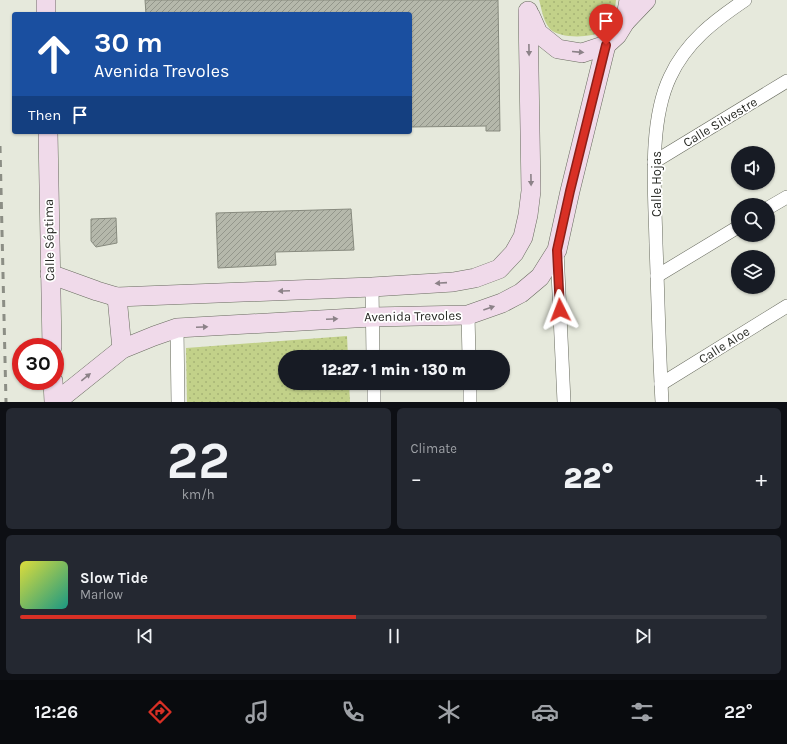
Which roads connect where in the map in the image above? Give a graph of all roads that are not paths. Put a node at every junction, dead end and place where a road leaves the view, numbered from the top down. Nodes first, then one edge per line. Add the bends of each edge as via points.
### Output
1 (46, 0) edge
2 (629, 0) edge
3 (646, 0) edge
4 (745, 0) edge
5 (528, 5) edge
6 (46, 12) edge
7 (625, 22) junction
8 (606, 45) junction
9 (787, 81) edge
10 (48, 134) edge
11 (654, 162) junction
12 (787, 197) edge
13 (775, 204) edge
14 (731, 231) edge
15 (557, 250) junction
16 (50, 274) junction
17 (657, 276) junction
18 (372, 287) junction
19 (117, 297) junction
20 (787, 306) edge
21 (468, 315) junction
22 (372, 317) junction
23 (177, 328) junction
24 (52, 338) edge
25 (122, 349) junction
26 (373, 350) edge
27 (469, 350) edge
28 (661, 384) junction
29 (54, 390) edge
30 (374, 390) edge
31 (470, 390) edge
32 (55, 402) edge
33 (178, 402) edge
34 (374, 402) edge
35 (470, 402) edge
36 (564, 402) edge
37 (662, 402) edge

1 - 6 street
2 - 7 street
3 - 7 street
4 - 11 street, Calle Hojas via 698,36 677,63 661,100
5 -> 8 street via 538,34 558,49 582,53
5 -> 18 street via 531,191 528,215 520,243 499,269 475,278 453,282
7 - 8 street via 617,35
8 - 15 street, Avenida Trevoles
9 - 11 street, Calle Silvestre
10 - 16 street, Calle Séptima
11 - 17 street, Calle Hojas
12 - 13 street
14 - 17 street
21 -> 15 street, Avenida Trevoles via 521,293 540,277
15 - 36 street
16 - 19 street
16 - 24 street, Calle Séptima
17 - 28 street, Calle Hojas
18 -> 19 street
18 - 22 street
19 - 25 street
20 - 28 street, Calle Aloe
21 - 22 street, Avenida Trevoles
21 - 27 street
23 -> 22 street, Avenida Trevoles
22 - 26 street
23 - 25 street, Avenida Trevoles
23 - 33 street
32 -> 25 street, Avenida Trevoles
28 - 37 street, Calle Hojas
29 - 32 street
30 - 34 street
31 - 35 street

